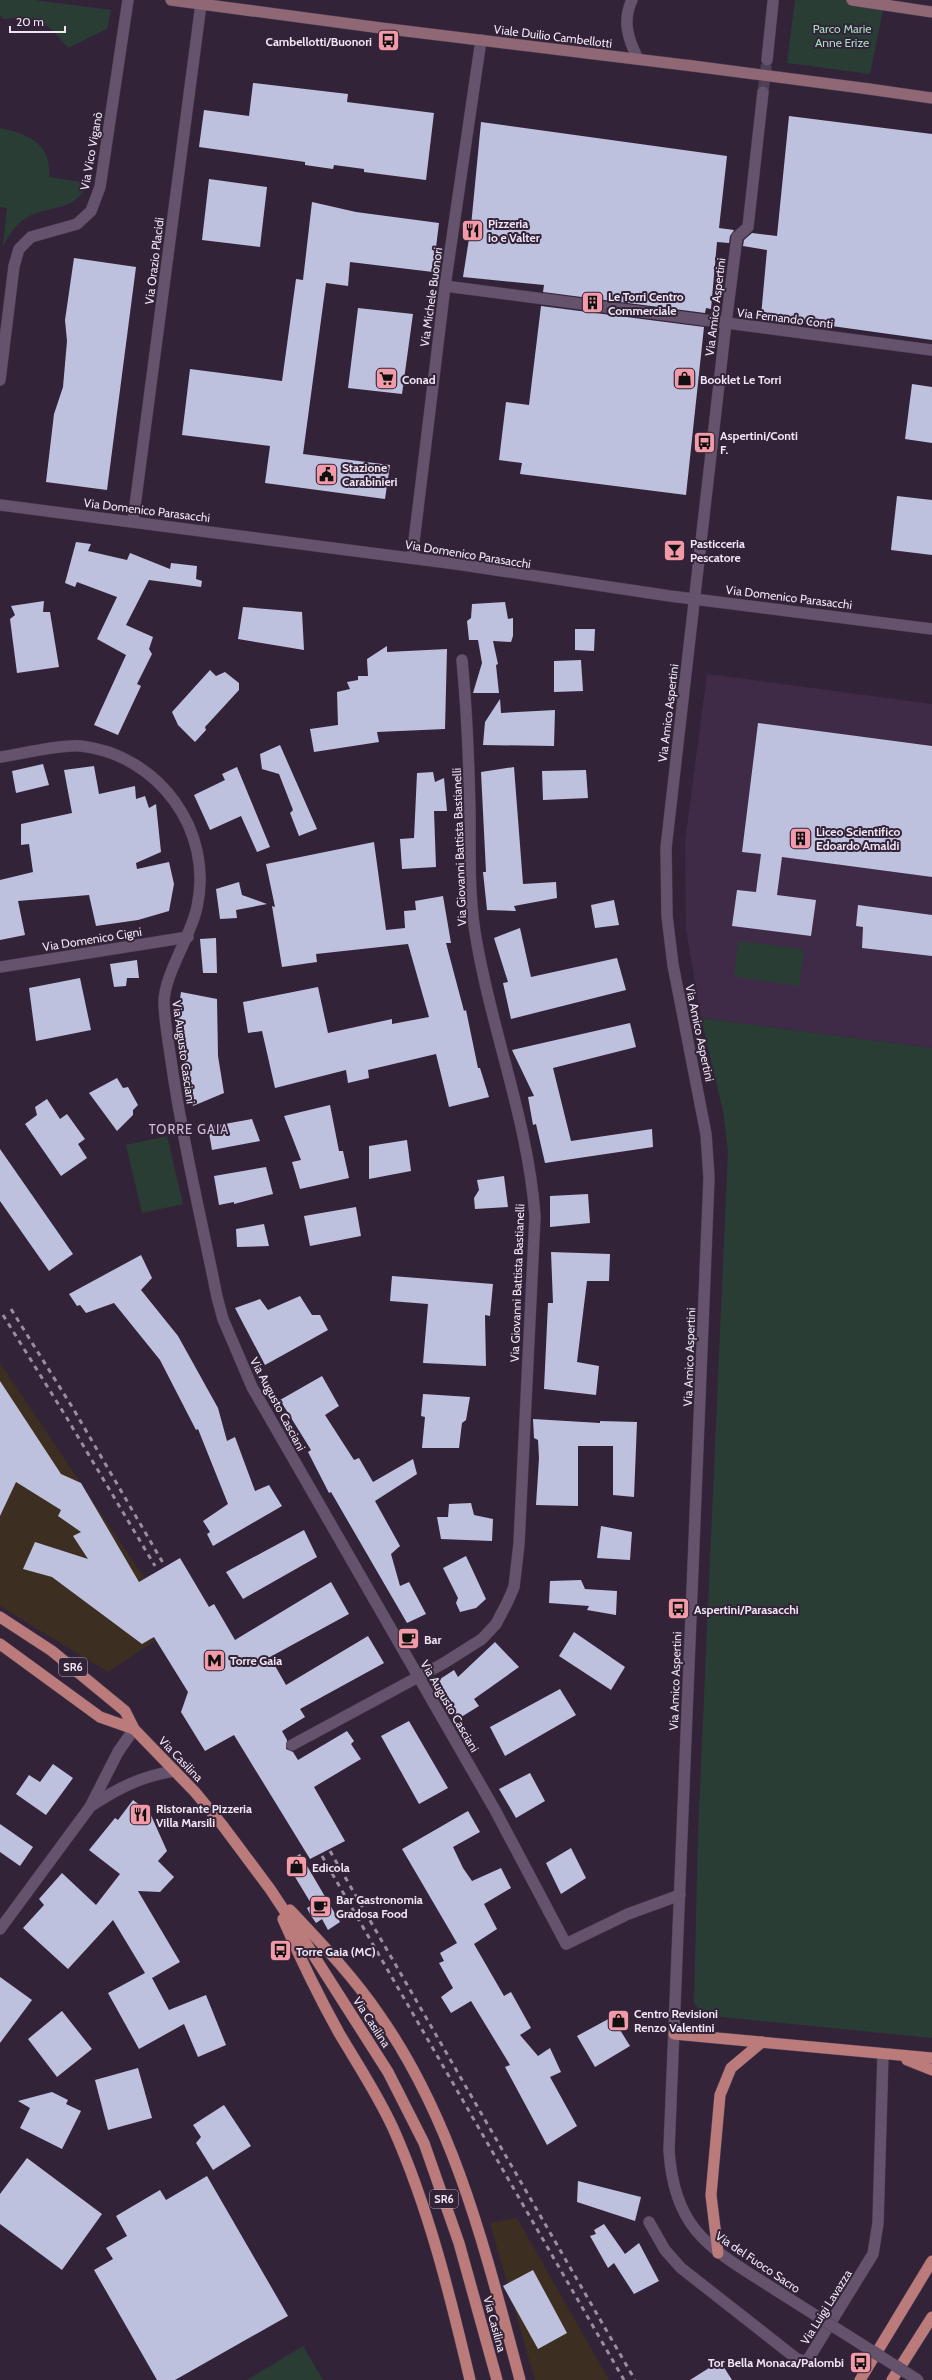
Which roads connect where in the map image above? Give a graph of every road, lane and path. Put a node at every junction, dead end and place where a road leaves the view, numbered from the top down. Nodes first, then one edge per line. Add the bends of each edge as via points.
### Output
1 (128, 0) edge
2 (171, 0) edge
3 (632, 0) edge
4 (852, 0) edge
5 (773, 2) dead end
6 (201, 4) junction
7 (932, 12) edge
8 (481, 40) junction
9 (638, 59) junction
10 (767, 60) tunnel mouth
11 (763, 92) tunnel mouth
12 (931, 97) edge
13 (445, 286) junction
14 (726, 323) junction
15 (932, 350) edge
16 (0, 380) edge
17 (0, 505) edge
18 (133, 521) junction
19 (412, 558) junction
20 (696, 599) junction
21 (932, 629) edge
22 (462, 660) dead end
23 (0, 757) edge
24 (188, 937) junction
25 (0, 967) edge
26 (0, 1617) edge
27 (0, 1644) edge
28 (418, 1677) junction
29 (134, 1729) junction
30 (292, 1745) dead end
31 (175, 1771) junction
32 (90, 1807) junction
33 (270, 1889) junction
34 (680, 1895) junction
35 (0, 1929) edge
36 (676, 1988) joint
37 (674, 2034) junction
38 (762, 2042) junction
39 (888, 2055) junction
40 (932, 2058) edge
41 (932, 2070) edge
42 (649, 2222) dead end
43 (718, 2253) junction
44 (932, 2262) edge
45 (931, 2320) edge
46 (470, 2380) edge
47 (497, 2380) edge
48 (520, 2380) edge
49 (860, 2380) edge
50 (892, 2380) edge
51 (918, 2380) edge

1 - 16 street, Via Vico Viganò via 100,187 91,211 77,224 31,237 19,249 14,266
2 - 6 main road, Viale Duilio Cambellotti
3 - 9 street via 627,13 627,29
4 - 7 main road
5 - 10 street
6 - 8 main road, Viale Duilio Cambellotti
6 - 18 street, Via Orazio Placidi
8 - 9 main road, Viale Duilio Cambellotti
8 - 13 street, Via Michele Buonori
9 - 12 main road, Viale Duilio Cambellotti, bridge
11 - 14 street, Via Amico Aspertini via 748,227 737,237
13 - 14 street, Via Fernando Conti
13 - 19 street, Via Michele Buonori
14 - 15 street, Via Fernando Conti
14 - 20 street, Via Amico Aspertini
17 - 18 street, Via Domenico Parasacchi
18 - 19 street, Via Domenico Parasacchi
19 - 20 street, Via Domenico Parasacchi
20 - 21 street, Via Domenico Parasacchi
20 - 34 street, Via Amico Aspertini via 666,855 667,910 673,965 706,1134 709,1178
22 - 28 street, Via Giovanni Battista Bastianelli via 468,724 471,873 475,931 530,1166 534,1231 519,1544 514,1587 504,1613 490,1631 470,1647
23 - 24 street, Via Augusto Casciani via 78,746 98,749 135,764 164,786 183,815 196,847 200,870 198,906
24 - 25 street, Via Domenico Cigni
24 - 28 street, Via Augusto Casciani via 165,988 164,1006 178,1102 222,1320 252,1387
26 - 29 main road, Via Casilina / SR6 via 52,1651 116,1702 129,1716
27 - 29 main road, Via Casilina / SR6 via 100,1717
28 - 30 street, Via Giovanni Battista Bastianelli
28 - 34 street, Via Augusto Casciani via 495,1810 566,1944 628,1914
29 - 31 main road, Via Casilina / SR6
29 - 32 street via 118,1752
31 - 32 street via 138,1780 117,1789
31 - 33 main road, Via Casilina / SR6 via 223,1826
32 - 35 street
33 - 46 main road via 339,2032 366,2077 398,2141 425,2213 449,2290
33 - 47 main road, Via Casilina / SR6 via 400,2094 431,2162 459,2243
33 - 48 main road via 356,1983 396,2039 426,2094 467,2194
34 - 36 street, Via Amico Aspertini
36 - 37 street, Via del Fuoco Sacro
37 - 38 main road
37 - 43 street, Via del Fuoco Sacro via 669,2144 672,2184 685,2217 703,2240
38 - 39 main road
38 - 43 main road via 731,2068 720,2094 710,2195
39 - 40 main road
39 - 41 main road
39 - 42 street, Via Luigi Lavazza via 878,2223 873,2254 805,2361 797,2359 681,2268 665,2250
43 - 51 street, Via del Fuoco Sacro, bridge
44 - 49 main road
45 - 50 main road

